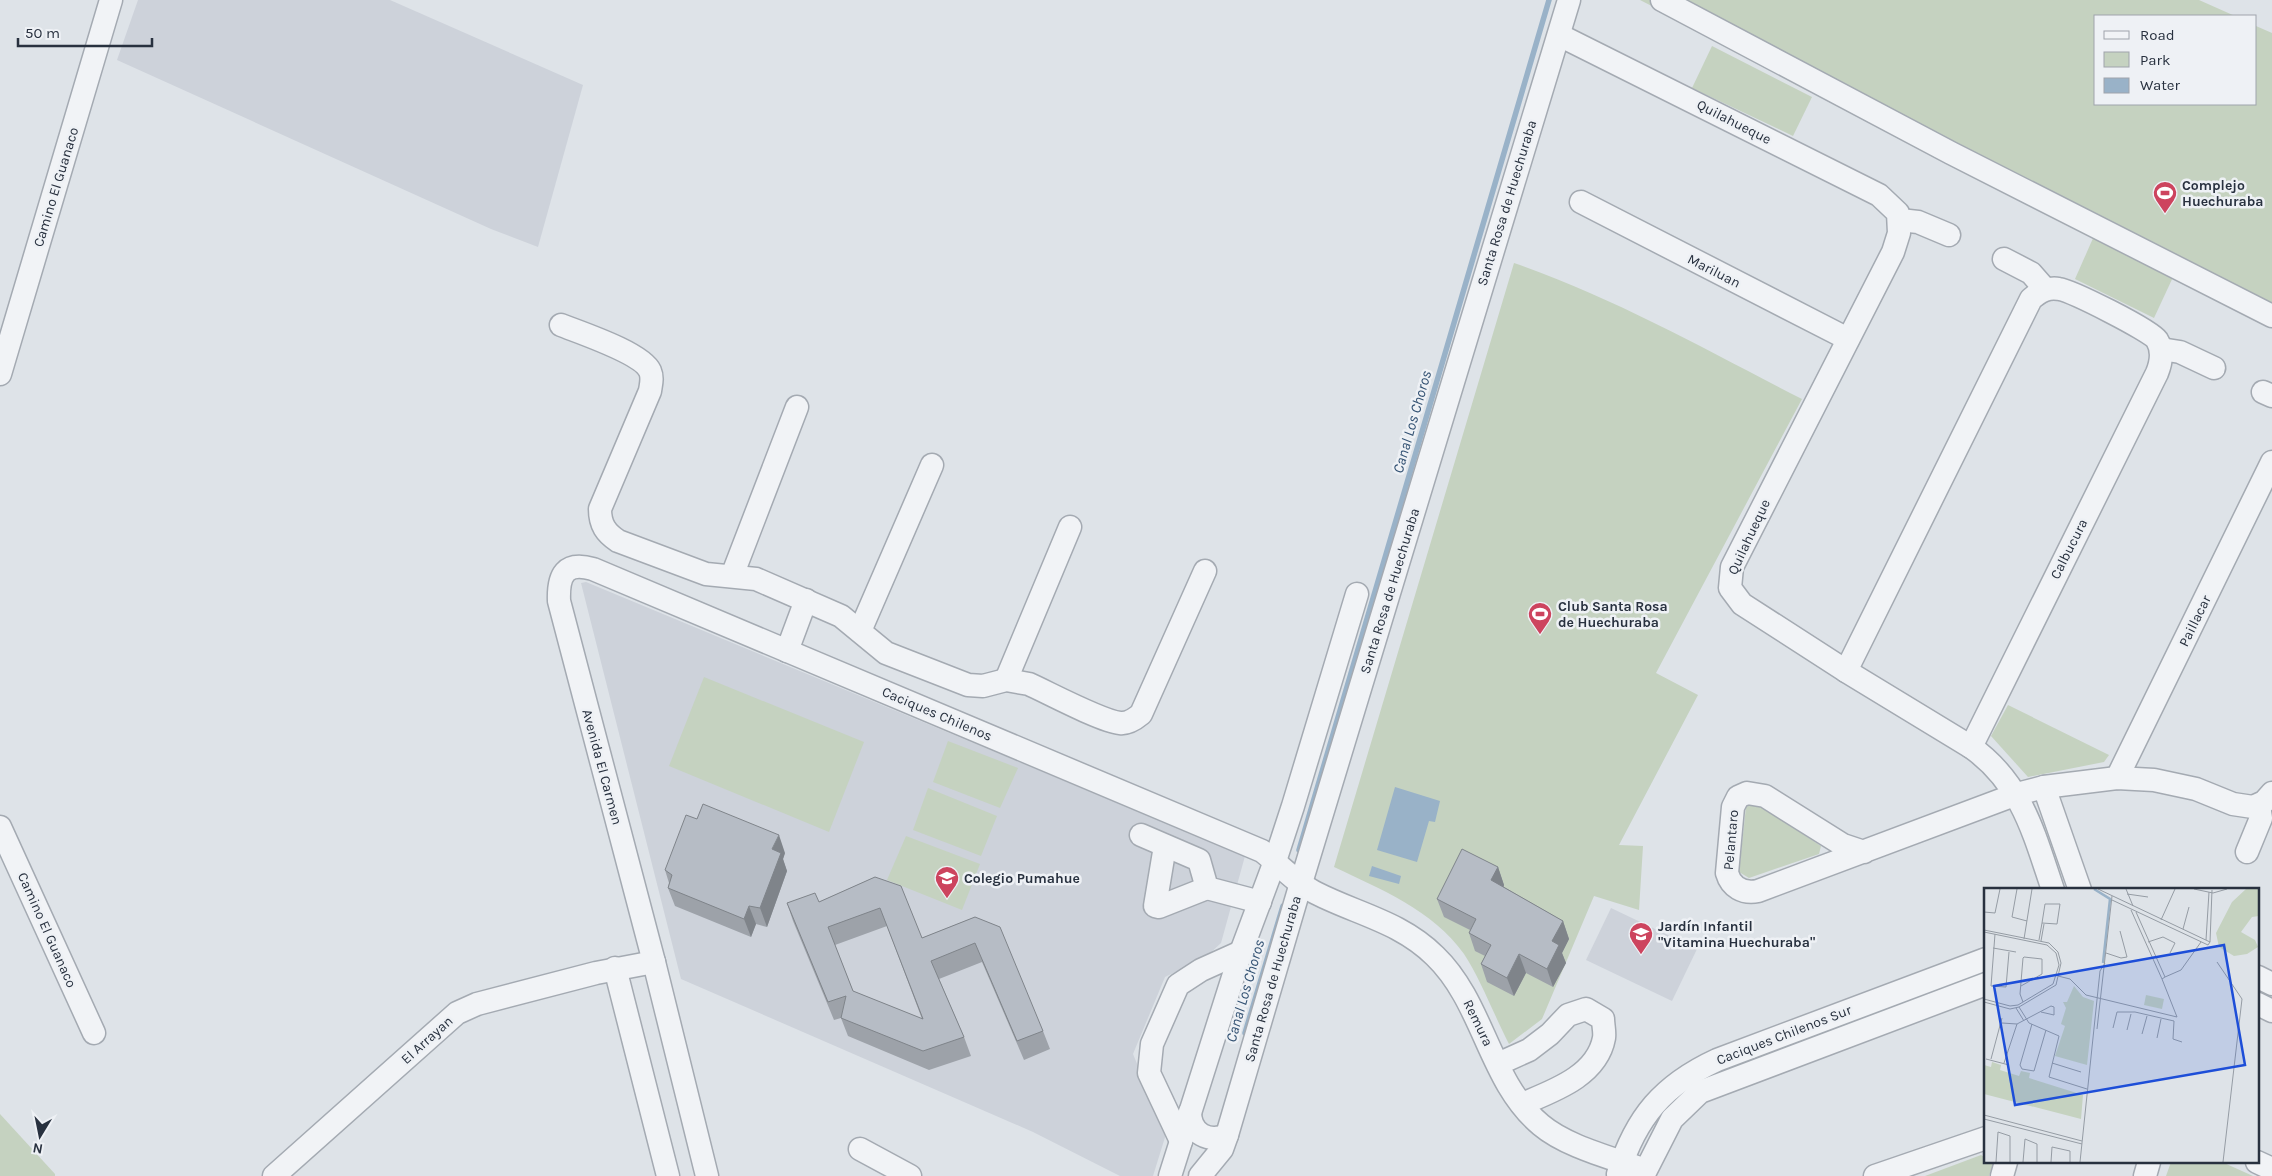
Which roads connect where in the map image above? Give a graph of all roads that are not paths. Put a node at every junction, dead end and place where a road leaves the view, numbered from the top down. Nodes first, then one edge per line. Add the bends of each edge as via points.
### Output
1 (111, 0) edge
2 (1569, 0) edge
3 (1662, 0) edge
4 (1558, 35) junction
5 (1580, 202) dead end
6 (1900, 220) junction
7 (1949, 235) dead end
8 (2004, 259) dead end
9 (2045, 289) junction
10 (2272, 316) edge
11 (561, 325) dead end
12 (1848, 339) junction
13 (2161, 349) junction
14 (2214, 368) dead end
15 (0, 374) edge
16 (797, 407) dead end
17 (2272, 462) edge
18 (932, 466) dead end
19 (1070, 527) dead end
20 (1205, 571) dead end
21 (564, 572) joint
22 (732, 576) junction
23 (1357, 594) dead end
24 (806, 600) junction
25 (860, 631) junction
26 (787, 651) junction
27 (1846, 671) junction
28 (1006, 680) junction
29 (1971, 747) junction
30 (2117, 778) junction
31 (2044, 787) junction
32 (2017, 794) junction
33 (2266, 799) edge
34 (0, 827) edge
35 (1141, 835) dead end
36 (1164, 846) junction
37 (1864, 852) junction
38 (2247, 852) dead end
39 (1275, 861) junction
40 (1301, 883) junction
41 (1207, 888) junction
42 (2052, 888) edge
43 (2079, 888) edge
44 (1260, 902) junction
45 (1241, 952) junction
46 (1984, 960) edge
47 (654, 962) junction
48 (616, 968) junction
49 (2260, 978) edge
50 (2272, 984) edge
51 (1984, 985) edge
52 (2260, 1005) edge
53 (2272, 1011) edge
54 (94, 1033) dead end
55 (1498, 1064) junction
56 (1522, 1104) junction
57 (1190, 1112) junction
58 (1227, 1135) junction
59 (1984, 1139) edge
60 (1181, 1141) junction
61 (860, 1149) dead end
62 (2260, 1163) edge
63 (1620, 1169) edge
64 (2272, 1169) edge
65 (1644, 1173) edge
66 (274, 1176) edge
67 (668, 1176) edge
68 (707, 1176) edge
69 (910, 1176) edge
70 (1170, 1176) edge
71 (1200, 1176) edge
72 (1875, 1176) edge

1 - 15 street, Camino El Guanaco
2 - 4 street, Santa Rosa de Huechuraba
3 - 10 street via 1951,153
4 - 6 street, Quilahueque via 1879,195 1893,206
4 - 40 street, Santa Rosa de Huechuraba
5 - 12 street, Mariluan
6 - 7 street via 1918,222
6 - 12 street, Quilahueque via 1893,252
8 - 9 street via 2031,273
9 - 13 street via 2066,290 2146,331
9 - 27 street via 2026,306
11 - 22 street via 627,352 644,364 652,380 600,509 603,527 618,541 706,574
12 - 27 street, Quilahueque via 1732,567 1729,583 1734,596 1742,604
13 - 14 street via 2180,352
13 - 29 street, Calbucura via 2157,373
16 - 22 street
17 - 30 street, Paillacar
18 - 25 street
19 - 28 street
20 - 28 street via 1141,714 1135,719 1120,723 1111,721 1029,684
21 - 26 street, Caciques Chilenos via 583,566 593,569
21 - 47 street, Avenida El Carmen via 559,580 559,601
22 - 24 street via 756,579
23 - 39 street
24 - 25 street via 841,616
24 - 26 street
25 - 28 street via 886,653 968,685 983,686
26 - 39 street, Caciques Chilenos via 1262,852
27 - 29 street, Quilahueque
29 - 32 street, Quilahueque via 1995,766
30 - 31 street
30 - 33 street via 2177,785 2244,807
31 - 32 street
31 - 43 street
32 - 37 street, Pelantaro
32 - 42 street, Quilahueque
33 - 38 street
34 - 54 street, Camino El Guanaco
35 - 36 street
36 - 41 street via 1199,860
36 - 41 street via 1155,906
37 - 37 street, Pelantaro via 1843,845 1765,796 1747,793 1738,797 1733,807 1727,873 1734,886 1751,892
39 - 40 street, Caciques Chilenos
39 - 44 street
40 - 55 street, Remura via 1315,893 1390,924 1426,947 1457,982
40 - 58 street, Santa Rosa de Huechuraba
41 - 44 street
44 - 45 street
45 - 57 street
45 - 60 street via 1200,970 1178,985 1152,1044 1149,1073
46 - 63 street, Caciques Chilenos Sur via 1689,1073 1656,1102 1643,1120
47 - 48 street
47 - 68 street, Avenida El Carmen
48 - 66 street, El Arrayan via 477,1004 456,1013
48 - 67 street
49 - 50 street
51 - 65 street, Caciques Chilenos Sur via 1700,1092 1672,1119
52 - 53 street
55 - 56 street, Remura
55 - 56 street via 1529,1050 1568,1015 1586,1009 1603,1019 1604,1039 1592,1065 1554,1090
56 - 63 street, Remura via 1552,1133
57 - 58 street via 1194,1128 1202,1136 1214,1139
57 - 60 street
58 - 71 street, Santa Rosa de Huechuraba via 1222,1149
59 - 72 street
60 - 70 street
61 - 69 street
62 - 64 street
63 - 65 street, Remura

